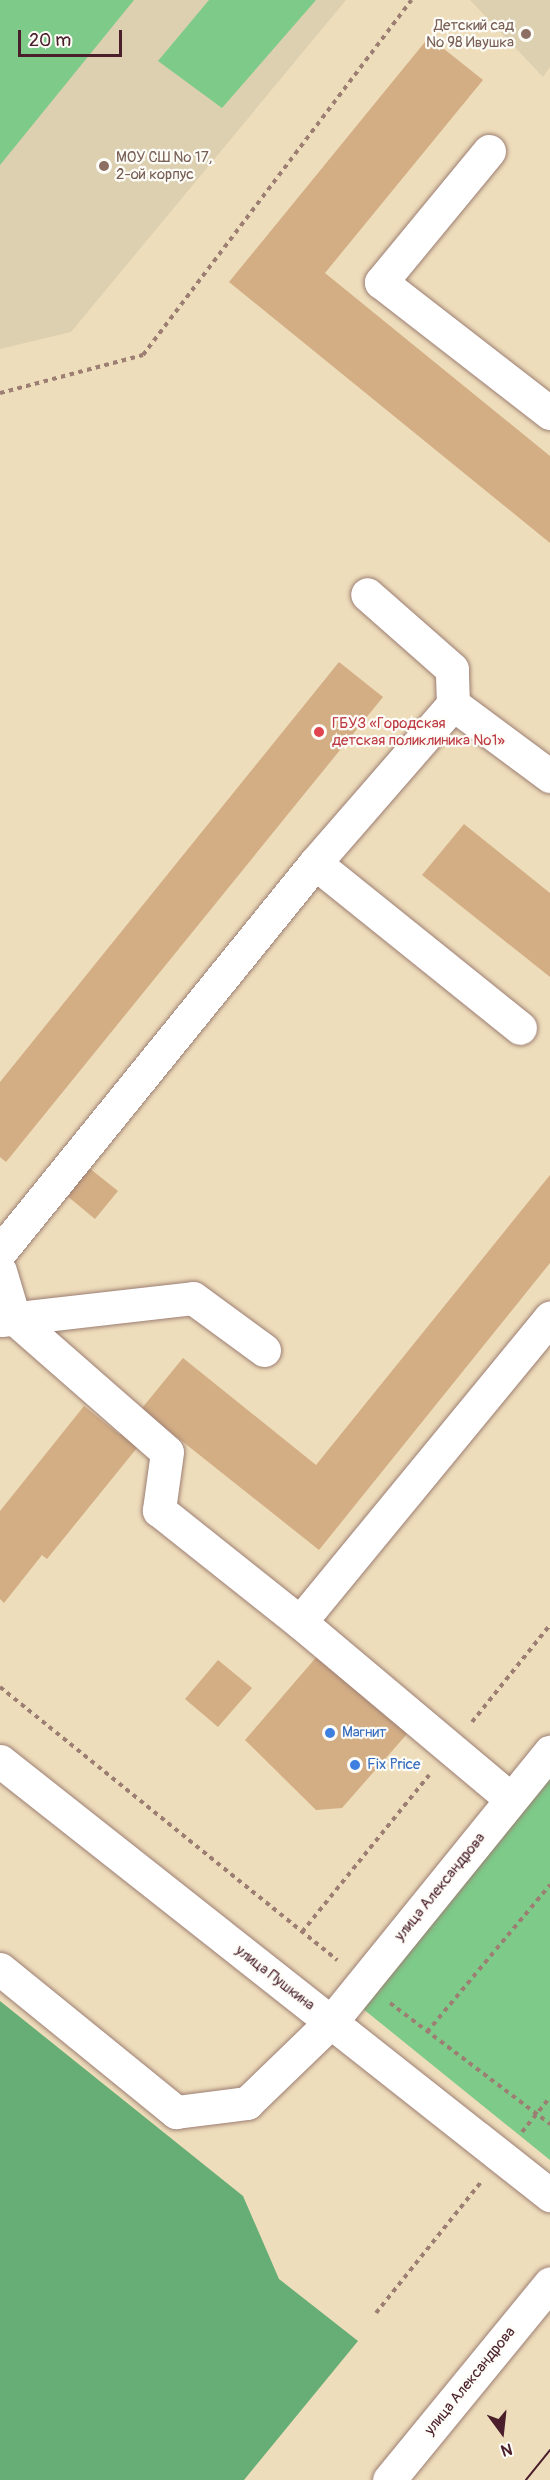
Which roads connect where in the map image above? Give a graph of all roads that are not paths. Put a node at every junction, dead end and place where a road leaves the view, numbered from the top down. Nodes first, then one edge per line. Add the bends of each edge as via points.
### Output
1 (489, 151) dead end
2 (550, 413) edge
3 (368, 594) dead end
4 (453, 704) junction
5 (550, 776) edge
6 (315, 863) junction
7 (520, 1028) dead end
8 (0, 1252) edge
9 (0, 1271) edge
10 (550, 1318) edge
11 (7, 1319) edge
12 (264, 1350) dead end
13 (300, 1622) junction
14 (550, 1752) edge
15 (0, 1761) edge
16 (511, 1799) junction
17 (0, 1969) edge
18 (331, 2022) junction
19 (550, 2195) edge
20 (550, 2283) edge
21 (389, 2480) edge

1 - 2 street via 381,282
3 - 4 street via 453,669
4 - 5 street
4 - 6 street
6 - 7 street
6 - 8 street
9 - 11 street
10 - 13 street
11 - 12 street via 193,1298
11 - 13 street via 167,1452 159,1510
13 - 16 street
14 - 16 street, улица Александрова
15 - 18 street, улица Пушкина
16 - 18 street, улица Александрова
17 - 18 street, улица Александрова via 176,2112 247,2103
18 - 19 street, улица Пушкина
20 - 21 street, улица Александрова

